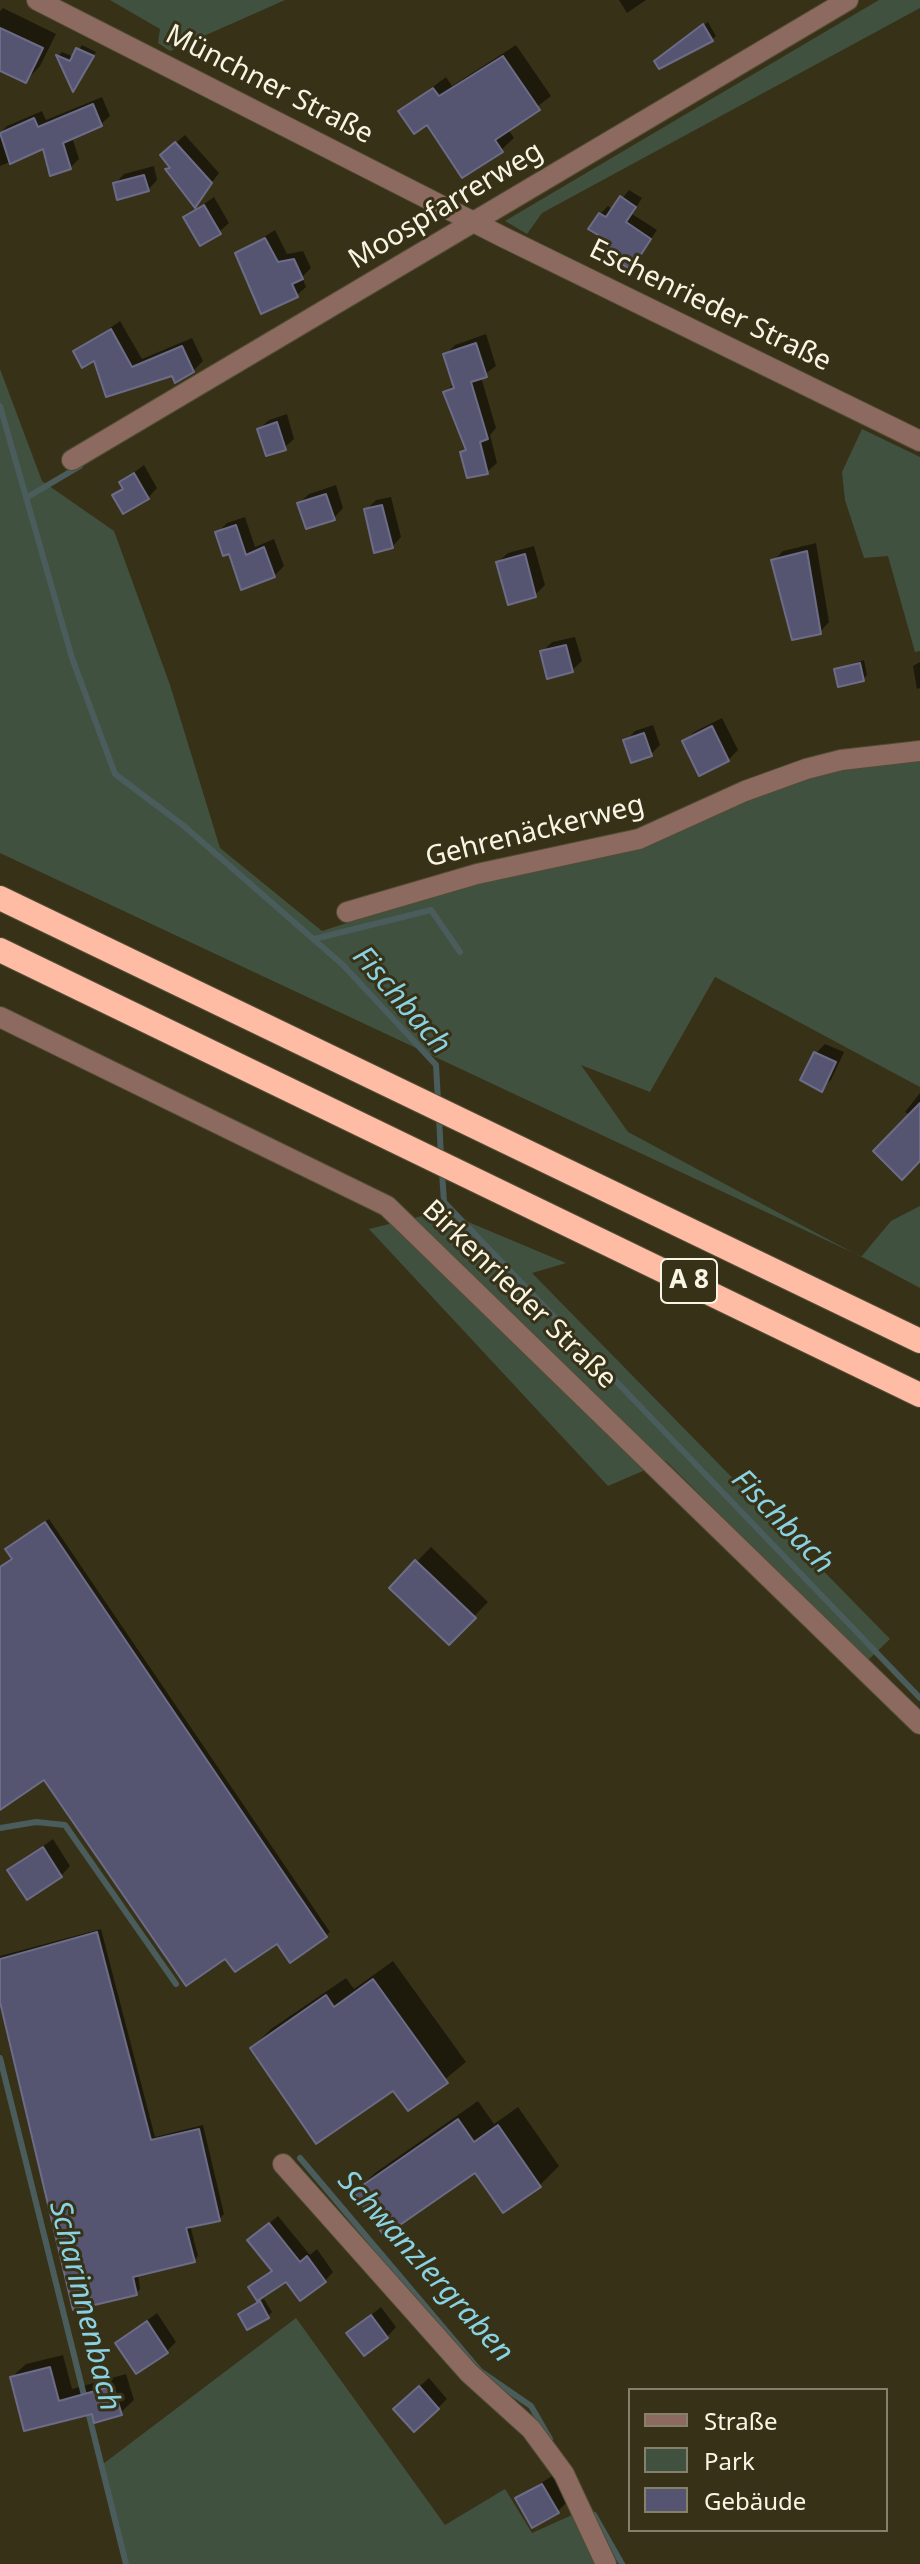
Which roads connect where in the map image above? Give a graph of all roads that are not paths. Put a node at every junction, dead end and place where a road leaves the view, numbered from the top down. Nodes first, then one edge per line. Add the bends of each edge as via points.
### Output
1 (37, 0) edge
2 (848, 0) edge
3 (476, 222) junction
4 (920, 441) edge
5 (72, 460) dead end
6 (920, 751) edge
7 (0, 898) edge
8 (347, 912) dead end
9 (0, 950) edge
10 (0, 1017) edge
11 (920, 1341) edge
12 (920, 1395) edge
13 (920, 1724) edge
14 (283, 2164) dead end
15 (606, 2564) edge

1 - 3 street, Münchner Straße
2 - 3 street, Moospfarrerweg
3 - 4 street, Eschenrieder Straße
3 - 5 street, Moospfarrerweg
6 - 8 street, Gehrenäckerweg via 806,769 639,839 477,874
7 - 11 highway, A 8
9 - 12 highway, A 8
10 - 13 street, Birkenrieder Straße via 387,1206
14 - 15 street via 469,2373 531,2429 564,2474

